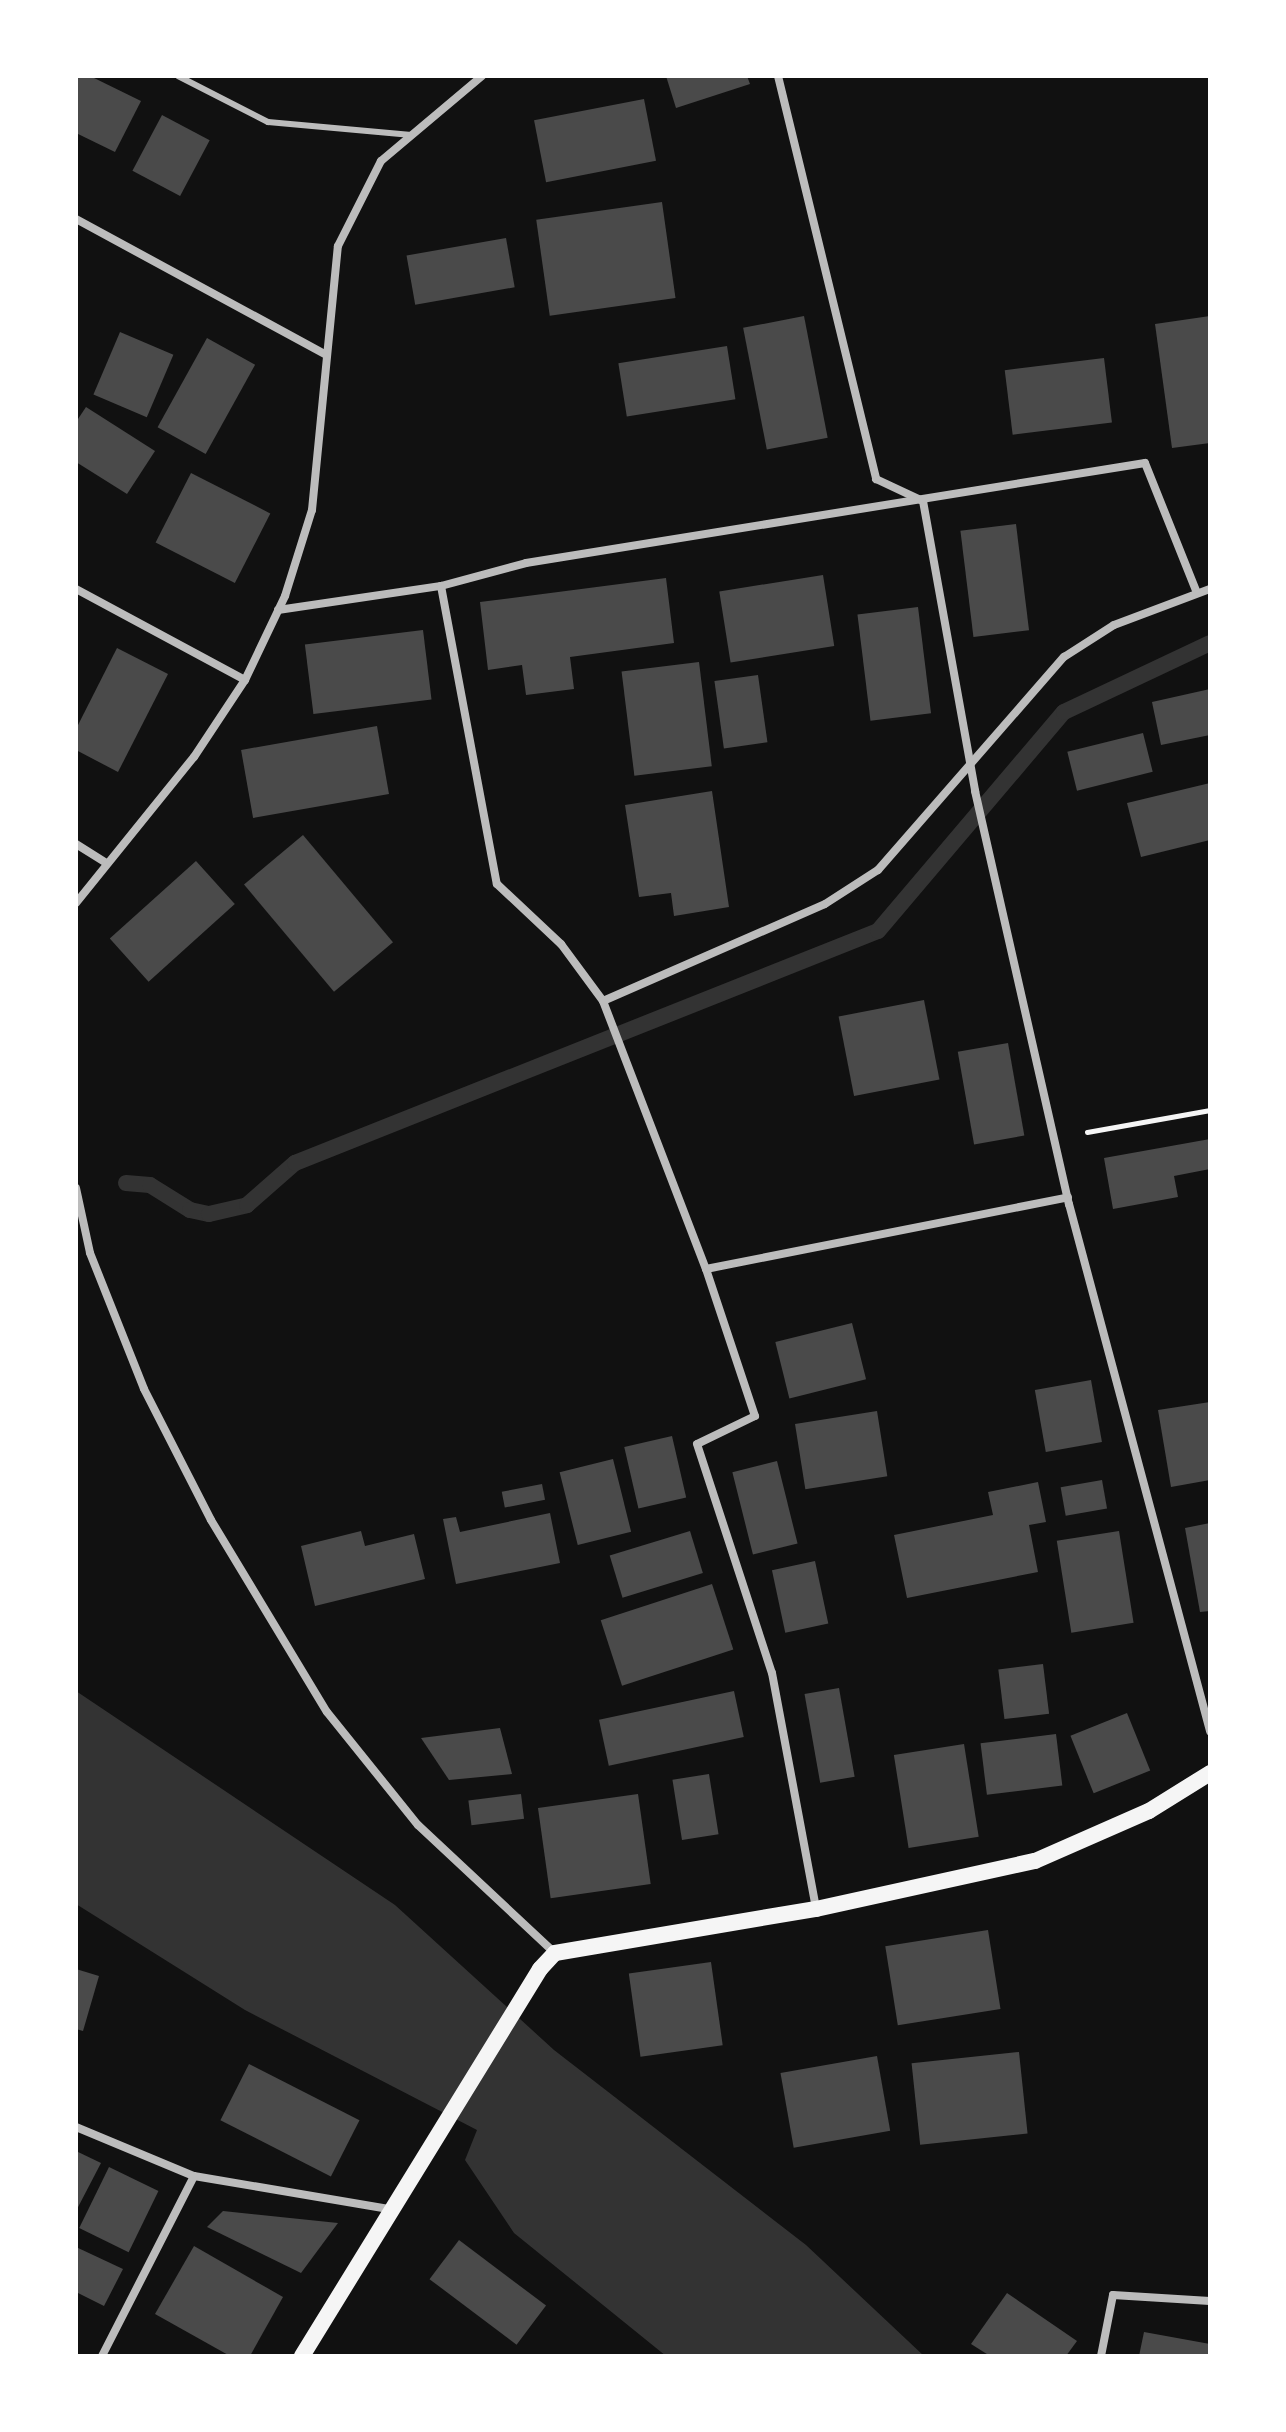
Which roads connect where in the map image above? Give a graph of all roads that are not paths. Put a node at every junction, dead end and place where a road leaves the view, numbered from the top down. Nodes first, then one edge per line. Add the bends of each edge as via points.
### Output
1 (178, 76) edge
2 (482, 76) edge
3 (778, 76) edge
4 (411, 135) junction
5 (76, 219) edge
6 (327, 355) junction
7 (923, 501) junction
8 (441, 586) junction
9 (76, 589) edge
10 (1210, 589) edge
11 (1197, 593) junction
12 (278, 610) junction
13 (245, 680) junction
14 (969, 763) junction
15 (76, 844) edge
16 (107, 863) junction
17 (76, 903) edge
18 (603, 1001) junction
19 (76, 1188) edge
20 (1068, 1197) junction
21 (706, 1269) junction
22 (1210, 1731) edge
23 (1210, 1773) edge
24 (816, 1909) junction
25 (555, 1953) junction
26 (76, 2127) edge
27 (194, 2176) junction
28 (390, 2209) junction
29 (1210, 2301) edge
30 (102, 2356) edge
31 (302, 2356) edge
32 (1101, 2356) edge

1 - 4 lane via 268,122
2 - 4 street
3 - 7 street via 876,479
4 - 6 street via 381,161 338,246
5 - 6 street
6 - 12 street via 312,510
7 - 8 street via 526,563
7 - 11 street via 1145,463
7 - 14 street
8 - 12 street
8 - 18 street via 497,884 561,944
9 - 13 street
10 - 11 street
11 - 14 street via 1114,625 1064,657
12 - 13 street
13 - 16 street via 194,757
14 - 18 street via 878,870 825,904
14 - 20 street
15 - 16 street
16 - 17 street
18 - 21 street
19 - 25 street via 90,1253 144,1389 211,1520 327,1712 418,1825
20 - 21 street
20 - 22 street
21 - 24 street via 755,1416 697,1444 772,1673
23 - 24 main road via 1149,1811 1035,1861
24 - 25 main road
25 - 28 main road
26 - 27 street
27 - 28 street
27 - 30 street
28 - 31 main road
29 - 32 street via 1113,2295

